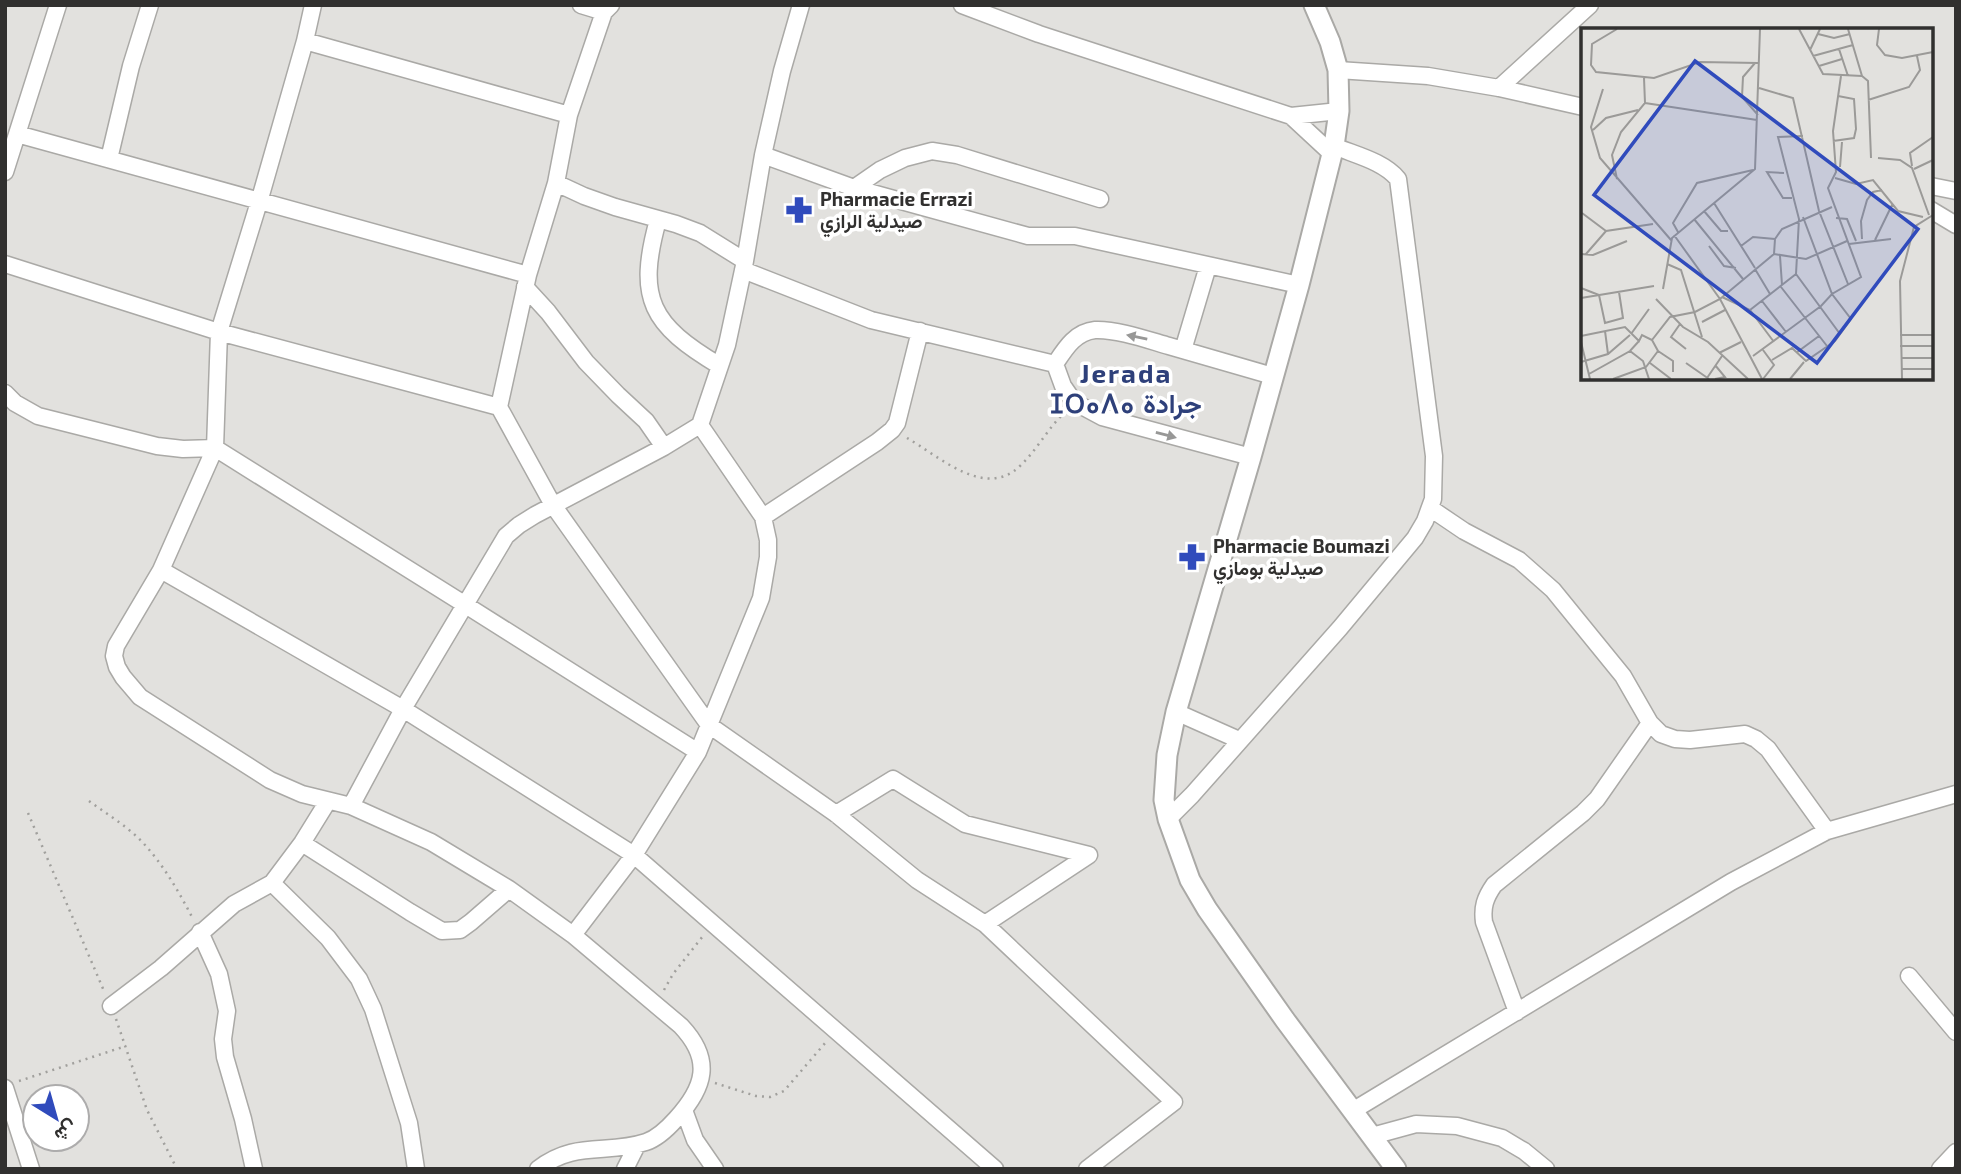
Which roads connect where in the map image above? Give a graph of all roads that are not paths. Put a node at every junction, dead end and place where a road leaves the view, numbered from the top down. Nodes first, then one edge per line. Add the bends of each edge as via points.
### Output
1 (58, 5) edge
2 (150, 5) edge
3 (313, 5) edge
4 (581, 5) edge
5 (801, 5) edge
6 (962, 5) edge
7 (1314, 5) edge
8 (1590, 5) edge
9 (608, 8) edge
10 (304, 41) junction
11 (1338, 70) junction
12 (1499, 88) junction
13 (1581, 107) edge
14 (1339, 111) junction
15 (569, 116) junction
16 (1291, 116) junction
17 (17, 134) junction
18 (1333, 150) junction
19 (763, 155) junction
20 (108, 159) junction
21 (5, 172) edge
22 (556, 183) junction
23 (1933, 186) edge
24 (853, 188) junction
25 (1956, 191) edge
26 (1100, 199) dead end
27 (260, 202) junction
28 (1933, 211) edge
29 (658, 220) junction
30 (1956, 225) edge
31 (5, 264) edge
32 (744, 265) junction
33 (1209, 266) junction
34 (527, 281) junction
35 (1299, 285) junction
36 (920, 331) junction
37 (219, 332) junction
38 (1183, 350) junction
39 (1055, 364) junction
40 (720, 366) junction
41 (1273, 376) junction
42 (5, 393) edge
43 (499, 407) junction
44 (701, 425) junction
45 (664, 447) junction
46 (215, 448) junction
47 (1251, 457) junction
48 (553, 505) junction
49 (1430, 508) junction
50 (763, 517) junction
51 (161, 570) junction
52 (464, 604) junction
53 (403, 709) junction
54 (1176, 712) junction
55 (1650, 723) junction
56 (709, 725) junction
57 (1239, 740) junction
58 (698, 752) junction
59 (1956, 794) edge
60 (328, 801) junction
61 (351, 806) junction
62 (835, 814) junction
63 (1167, 819) junction
64 (1826, 831) junction
65 (302, 843) junction
66 (634, 855) junction
67 (272, 883) junction
68 (509, 889) junction
69 (985, 924) junction
70 (200, 932) junction
71 (573, 935) junction
72 (1909, 976) dead end
73 (111, 1006) road end
74 (1517, 1012) junction
75 (1956, 1032) edge
76 (11, 1085) edge
77 (684, 1110) junction
78 (1354, 1110) junction
79 (1373, 1136) junction
80 (637, 1145) junction
81 (1956, 1152) edge
82 (714, 1168) edge
83 (32, 1169) edge
84 (254, 1169) edge
85 (416, 1169) edge
86 (538, 1169) edge
87 (625, 1169) edge
88 (995, 1169) edge
89 (1087, 1169) edge
90 (1396, 1169) edge
91 (1546, 1169) edge
92 (1940, 1169) edge

1 - 17 street
2 - 20 street
3 - 10 street
4 - 9 street
5 - 19 street
6 - 16 street
7 - 11 main road
8 - 12 street
9 - 15 street
10 - 15 street
10 - 27 street
11 - 12 street via 1428,76
11 - 14 main road
12 - 13 street
14 - 16 street
14 - 18 main road
15 - 22 street
16 - 18 street
17 - 20 street
17 - 21 street
18 - 35 main road
18 - 49 street via 1380,165 1398,179 1434,456
19 - 24 street
19 - 32 street
20 - 27 street
22 - 29 street
22 - 34 street
23 - 25 street
24 - 26 street via 905,158 932,151
24 - 33 street via 1028,236 1075,236
27 - 34 street
27 - 37 street
28 - 30 street
29 - 32 street via 700,233
29 - 40 street via 648,286 656,313 690,348
31 - 37 street
32 - 36 street via 871,320
32 - 40 street
33 - 35 street
33 - 38 street
34 - 43 street
34 - 45 street via 586,362 646,421
35 - 41 main road
36 - 39 street
36 - 50 street via 892,430
37 - 43 street
37 - 46 street
38 -> 39 street via 1094,330 1070,342
38 - 41 street
39 -> 47 street via 1074,402 1101,417
40 - 44 street
41 - 47 main road
42 - 46 street via 38,416 157,446
43 - 48 street
44 - 45 street
44 - 50 street
45 - 48 street
46 - 51 street
46 - 52 street
47 - 54 main road
48 - 52 street via 506,536
48 - 56 street
49 - 55 street via 1519,560 1553,590 1623,676
49 - 57 street via 1415,538
50 - 56 street via 767,575
51 - 53 street
51 - 60 street via 116,646 114,656 123,677 140,697 270,780
52 - 53 street
52 - 58 street
53 - 61 street
53 - 66 street
54 - 57 street
54 - 63 main road via 1165,776
55 - 64 street via 1675,739 1745,734 1756,739
55 - 74 street via 1597,799 1494,885 1485,898 1484,922
56 - 58 street
56 - 62 street
57 - 63 street
58 - 66 street
59 - 64 street
60 - 61 street
60 - 65 street
61 - 68 street via 430,842
62 - 69 street via 917,880
62 - 69 street via 893,779 965,824 1089,855
63 - 78 main road via 1190,880 1207,909
64 - 74 street via 1731,882
65 - 67 street
65 - 68 street via 442,931 460,930
66 - 71 street
66 - 88 street
67 - 70 street via 234,904
67 - 85 street via 328,938 359,979 409,1123
68 - 71 street
69 - 89 street via 1174,1102
70 - 73 street
70 - 84 street via 219,974 227,1011 225,1057
71 - 77 street via 681,1026 696,1045 702,1079
72 - 75 street
74 - 78 street
76 - 83 street
77 - 80 street via 661,1134
77 - 82 street via 695,1140
78 - 79 main road
79 - 90 main road
79 - 91 street via 1416,1124 1457,1126 1502,1138
80 - 86 street via 581,1149
80 - 87 street
81 - 92 street

